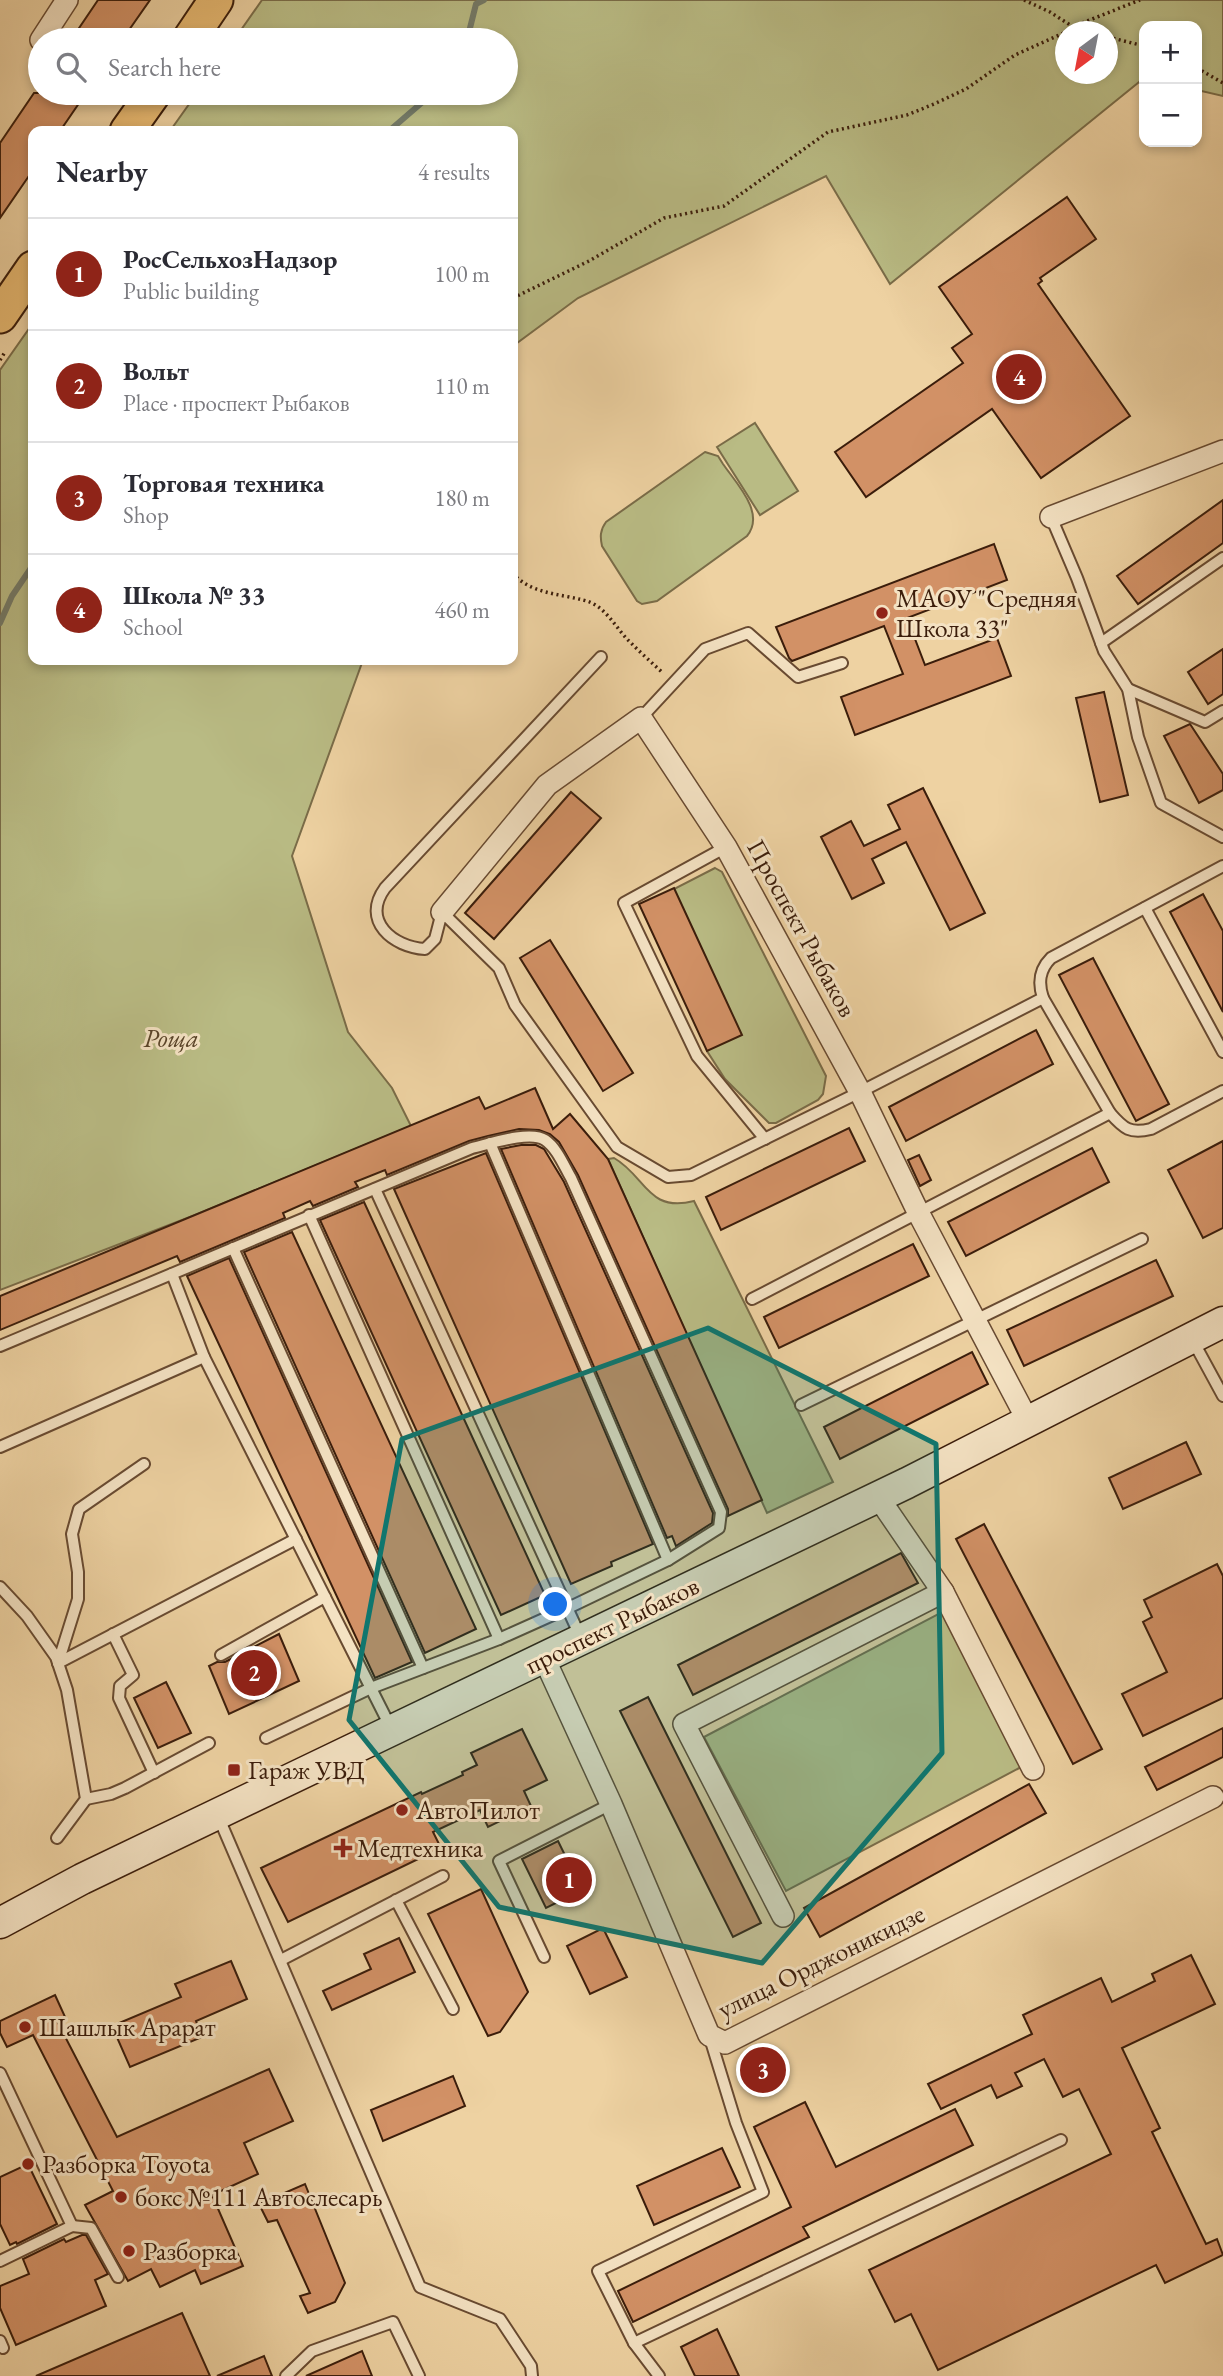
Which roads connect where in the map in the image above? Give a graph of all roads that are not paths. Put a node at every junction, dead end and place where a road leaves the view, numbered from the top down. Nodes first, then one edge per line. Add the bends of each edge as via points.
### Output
1 (67, 0) edge
2 (216, 0) edge
3 (49, 28) edge
4 (197, 28) edge
5 (145, 105) edge
6 (131, 126) edge
7 (28, 275) edge
8 (0, 317) edge
9 (1223, 452) edge
10 (1051, 517) joint
11 (1223, 558) edge
12 (1101, 643) junction
13 (601, 657) dead end
14 (842, 663) dead end
15 (1128, 689) junction
16 (1223, 711) edge
17 (641, 718) junction
18 (1223, 837) edge
19 (726, 847) junction
20 (1223, 866) edge
21 (1145, 908) junction
22 (442, 912) junction
23 (1043, 998) junction
24 (1223, 1052) edge
25 (1223, 1091) edge
26 (860, 1092) junction
27 (1111, 1113) junction
28 (765, 1139) junction
29 (490, 1143) junction
30 (375, 1189) junction
31 (919, 1214) junction
32 (309, 1215) junction
33 (1142, 1239) dead end
34 (233, 1248) junction
35 (172, 1274) junction
36 (752, 1299) dead end
37 (974, 1320) junction
38 (1223, 1322) edge
39 (1192, 1339) junction
40 (0, 1346) edge
41 (204, 1357) junction
42 (1223, 1395) edge
43 (802, 1405) dead end
44 (1028, 1421) junction
45 (0, 1447) edge
46 (144, 1464) dead end
47 (878, 1497) junction
48 (296, 1539) junction
49 (668, 1560) junction
50 (0, 1587) edge
51 (943, 1592) junction
52 (325, 1597) junction
53 (566, 1609) junction
54 (113, 1634) junction
55 (499, 1639) junction
56 (581, 1639) junction
57 (221, 1655) dead end
58 (544, 1658) junction
59 (58, 1663) junction
60 (423, 1668) junction
61 (371, 1688) junction
62 (392, 1730) junction
63 (266, 1738) dead end
64 (209, 1743) dead end
65 (1033, 1769) dead end
66 (154, 1773) junction
67 (1218, 1795) edge
68 (86, 1799) junction
69 (611, 1804) junction
70 (218, 1815) junction
71 (57, 1838) dead end
72 (443, 1876) dead end
73 (396, 1900) junction
74 (783, 1916) dead end
75 (0, 1923) edge
76 (544, 1957) dead end
77 (281, 1960) junction
78 (453, 2009) dead end
79 (709, 2035) junction
80 (0, 2073) edge
81 (1061, 2140) dead end
82 (72, 2226) junction
83 (0, 2261) edge
84 (118, 2277) dead end
85 (634, 2343) junction
86 (286, 2376) edge
87 (419, 2376) edge
88 (532, 2376) edge
89 (659, 2376) edge

1 - 3 street
2 - 4 main road
5 - 6 main road
7 - 8 main road
9 - 10 street
10 - 12 lane
11 - 12 lane
12 - 15 lane
13 - 22 lane via 385,888 377,909 386,934 425,949 435,939
14 - 17 lane via 798,677 748,633 705,649
15 - 16 lane via 1205,722
15 - 18 lane via 1138,737 1161,803
17 - 19 street, Проспект Рыбаков
17 - 22 street via 547,785
19 - 26 street, Проспект Рыбаков
19 - 28 lane via 624,903 696,1056
20 - 21 lane
21 - 23 lane via 1051,958 1041,975
21 - 24 lane
22 - 28 lane via 499,968 515,1004 617,1147 667,1177 681,1177
23 - 26 lane
23 - 27 lane
25 - 27 lane via 1140,1132 1126,1128
26 - 28 lane
26 - 31 street, Проспект Рыбаков
27 - 31 lane
29 - 30 lane
29 - 49 lane
29 - 49 lane via 538,1137 556,1154 571,1178 721,1512 717,1531
30 - 32 lane
30 - 53 lane
31 - 36 lane
31 - 37 street, Проспект Рыбаков
32 - 34 lane
32 - 55 lane
33 - 37 lane
34 - 35 lane
34 - 60 lane
35 - 40 lane
35 - 41 lane
37 - 43 lane
37 - 44 street, Проспект Рыбаков
38 - 39 main road, проспект Рыбаков
39 - 42 lane
39 - 44 main road, проспект Рыбаков
41 - 45 lane
41 - 48 lane
44 - 47 main road, проспект Рыбаков
46 - 59 lane via 79,1509 72,1534 78,1599
47 - 51 street
47 - 56 main road, проспект Рыбаков
48 - 52 lane
48 - 54 lane
49 - 53 lane
50 - 59 lane via 27,1616
51 - 65 street
51 - 74 street via 684,1724
52 - 57 lane
52 - 61 lane
53 - 55 lane
53 - 56 lane
54 - 59 lane
54 - 66 lane via 133,1675 120,1686 119,1698
55 - 60 lane
56 - 58 main road, проспект Рыбаков
58 - 62 main road, проспект Рыбаков
58 - 69 street, улица Орджоникидзе
59 - 68 lane
60 - 61 lane
61 - 62 lane
61 - 63 lane
62 - 70 main road, проспект Рыбаков
64 - 66 lane
66 - 68 lane via 111,1794
67 - 79 street, улица Орджоникидзе via 724,2043
68 - 71 lane
69 - 76 lane via 499,1861
69 - 79 street, улица Орджоникидзе
70 - 75 main road, проспект Рыбаков
70 - 77 lane
72 - 73 lane
73 - 77 lane
73 - 78 lane
77 - 88 lane via 420,2287 500,2319 531,2366
79 - 85 lane via 763,2192 598,2271
80 - 82 lane
81 - 85 lane
82 - 83 lane
82 - 84 lane via 91,2228
85 - 89 lane
86 - 87 lane via 312,2351 393,2322

